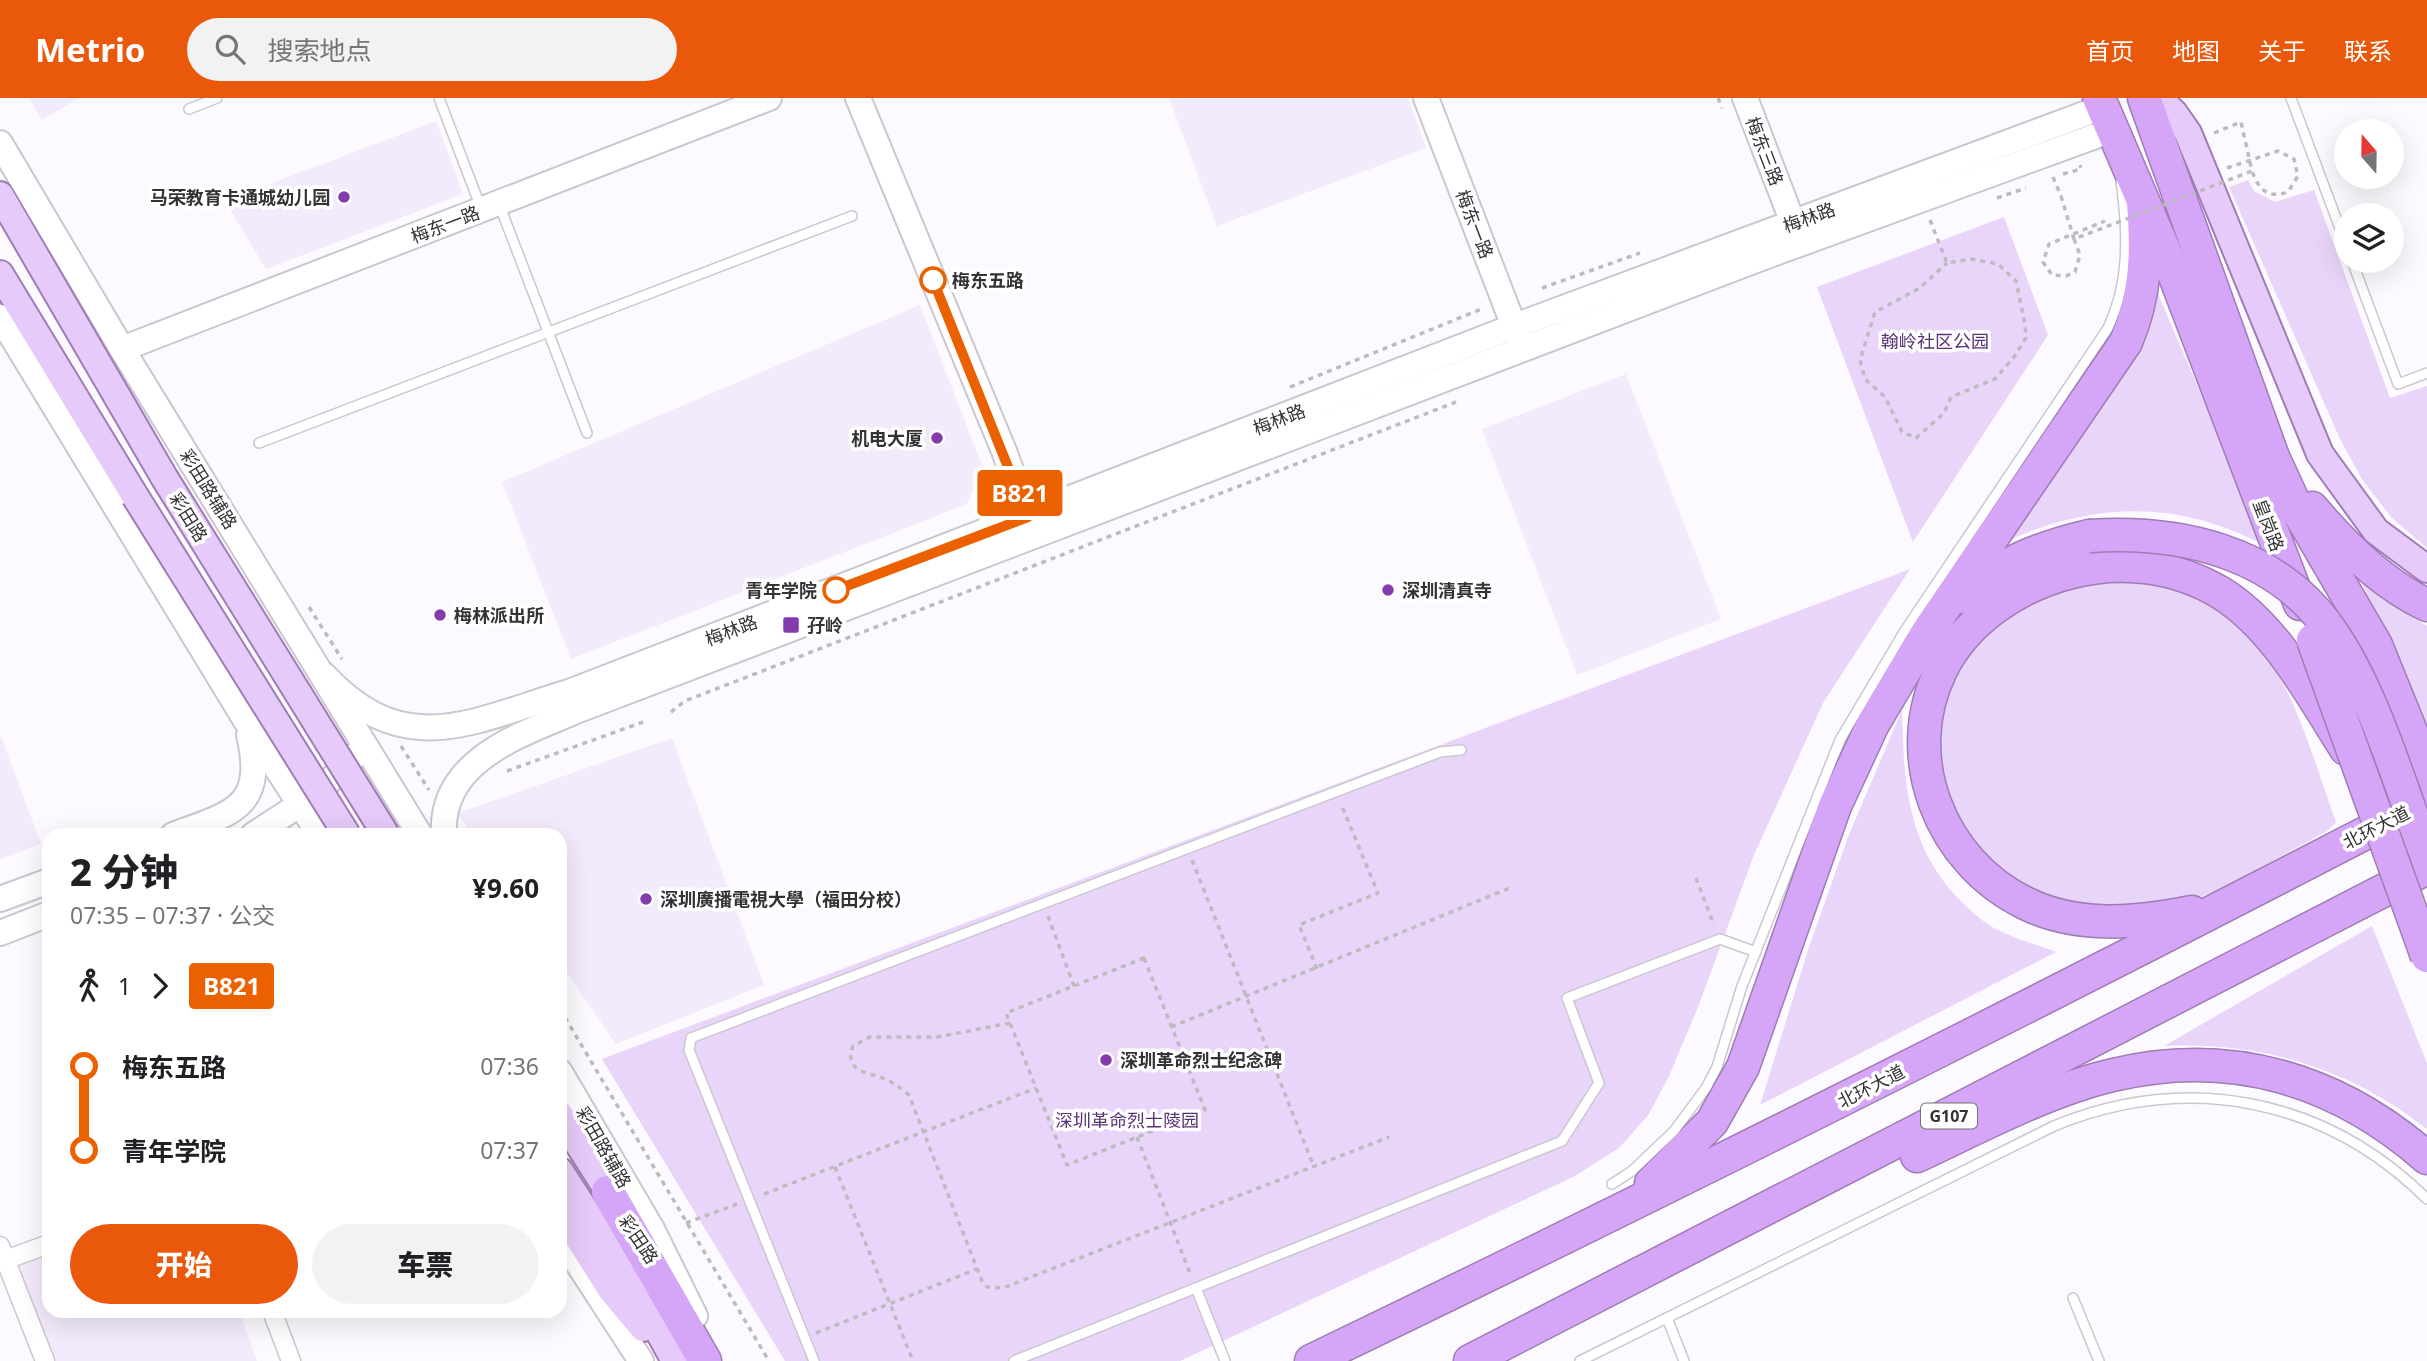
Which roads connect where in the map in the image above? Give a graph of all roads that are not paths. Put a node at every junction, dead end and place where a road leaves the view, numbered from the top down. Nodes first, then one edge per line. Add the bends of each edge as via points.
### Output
1 (217, 98) edge
2 (439, 98) edge
3 (769, 98) edge
4 (858, 98) edge
5 (1426, 98) edge
6 (1745, 98) edge
7 (2144, 98) edge
8 (2158, 98) edge
9 (2291, 98) edge
10 (189, 108) dead end
11 (2107, 119) edge
12 (0, 143) edge
13 (0, 195) edge
14 (2143, 203) junction
15 (490, 206) junction
16 (2334, 212) edge
17 (852, 216) dead end
18 (1797, 233) junction
19 (2356, 273) edge
20 (0, 274) edge
21 (0, 317) edge
22 (548, 332) junction
23 (1519, 338) junction
24 (122, 349) junction
25 (2427, 373) edge
26 (587, 433) dead end
27 (259, 443) dead end
28 (2273, 457) junction
29 (1032, 527) junction
30 (2427, 569) edge
31 (2427, 605) edge
32 (1929, 630) junction
33 (335, 670) junction
34 (573, 702) junction
35 (246, 721) junction
36 (365, 743) junction
37 (1461, 750) dead end
38 (2355, 762) junction
39 (2427, 771) edge
40 (2427, 801) edge
41 (300, 807) junction
42 (402, 807) junction
43 (192, 828) edge
44 (265, 828) edge
45 (315, 828) edge
46 (337, 828) edge
47 (343, 828) edge
48 (382, 828) edge
49 (415, 828) edge
50 (444, 828) edge
51 (2427, 857) edge
52 (2427, 868) edge
53 (42, 884) edge
54 (0, 899) edge
55 (2224, 906) junction
56 (42, 917) edge
57 (0, 933) edge
58 (1756, 952) junction
59 (2427, 956) edge
60 (567, 1084) edge
61 (567, 1126) edge
62 (2427, 1158) edge
63 (567, 1182) edge
64 (1612, 1184) dead end
65 (608, 1192) joint
66 (2427, 1199) edge
67 (567, 1220) edge
68 (1601, 1221) junction
69 (42, 1245) edge
70 (567, 1247) edge
71 (1689, 1251) junction
72 (3, 1253) edge
73 (1196, 1288) junction
74 (2073, 1298) dead end
75 (275, 1318) edge
76 (1667, 1318) junction
77 (705, 1348) edge
78 (46, 1361) edge
79 (291, 1361) edge
80 (641, 1361) edge
81 (669, 1361) edge
82 (675, 1361) edge
83 (721, 1361) edge
84 (814, 1361) edge
85 (1014, 1361) edge
86 (1225, 1361) edge
87 (1311, 1361) edge
88 (1470, 1361) edge
89 (1580, 1361) edge
90 (1684, 1361) edge
91 (2099, 1361) edge

1 - 10 lane
2 - 15 lane
3 - 15 main road, 梅东一路
4 - 29 main road
5 - 23 main road, 梅东一路
6 - 18 main road, 梅东三路
7 - 28 highway, 皇岗路
8 - 30 main road via 2188,133 2320,454 2376,531
9 - 16 lane
11 - 14 highway, 皇岗路
11 - 18 main road, 梅林路
11 - 58 lane via 2127,236 2117,309 2097,349 1904,632 1840,740
12 - 24 main road, 彩田路辅路
13 - 48 main road, 彩田路, bridge via 164,477
14 - 32 highway via 2145,279 2126,342
14 - 38 highway, 皇岗路, bridge via 2313,640
15 - 22 lane
15 - 24 main road, 梅东一路
17 - 22 lane
18 - 23 main road, 梅林路
19 - 25 lane via 2398,384
20 - 47 main road, 彩田路, bridge
21 - 35 main road
22 - 26 lane
22 - 27 lane
23 - 29 main road, 梅林路
24 - 33 main road, 彩田路辅路
28 - 31 highway via 2295,489 2359,558
28 - 39 highway, 皇岗路 via 2298,510 2365,625
29 - 34 main road, 梅林路
32 - 51 highway, bridge via 1992,574 2025,555 2089,536 2158,535 2246,560 2277,578 2331,630 2351,666
32 - 68 highway via 1853,765 1830,819 1756,1039 1731,1093 1682,1156
33 - 34 main road, 梅林路 via 343,695 376,716 423,730
33 - 36 main road, 彩田路辅路
34 - 50 main road, 梅林路 via 468,768 457,783
35 - 41 main road
35 - 43 main road via 255,764 251,786 237,808
36 - 41 main road via 334,780
36 - 42 main road, 彩田路辅路
37 - 84 lane via 1440,752 691,1038 689,1050
38 - 55 highway via 2275,645 2247,614 2188,578 2160,569 2125,565 2048,578 2017,593 1959,640 1930,699 1924,741 1934,806 1969,862 1996,886 2052,912 2141,922
38 - 59 highway, 皇岗路, bridge
40 - 55 highway, 北环大道
41 - 44 main road
41 - 45 main road
42 - 46 main road via 381,800 358,803 341,817
42 - 49 main road, 彩田路辅路
52 - 71 highway, G107
53 - 54 main road
55 - 68 highway, 北环大道
56 - 57 main road
58 - 64 lane via 1706,1088 1674,1131
58 - 73 lane via 1720,939 1567,998 1599,1083 1562,1141
60 - 77 main road, 彩田路辅路 via 652,1229
61 - 65 main road
62 - 71 highway via 2366,1113 2293,1079 2257,1069 2164,1065 2110,1075 2045,1099 1801,1209
63 - 82 main road, 彩田路
65 - 77 highway
66 - 76 lane via 2379,1159 2300,1118 2216,1098 2138,1100 2054,1126
67 - 81 main road via 612,1291
68 - 87 highway, 北环大道
69 - 72 street
70 - 80 main road
71 - 88 highway, G107
72 - 78 street
73 - 85 lane
73 - 86 lane
74 - 91 lane
75 - 79 street
76 - 89 lane
76 - 90 lane
77 - 83 main road

